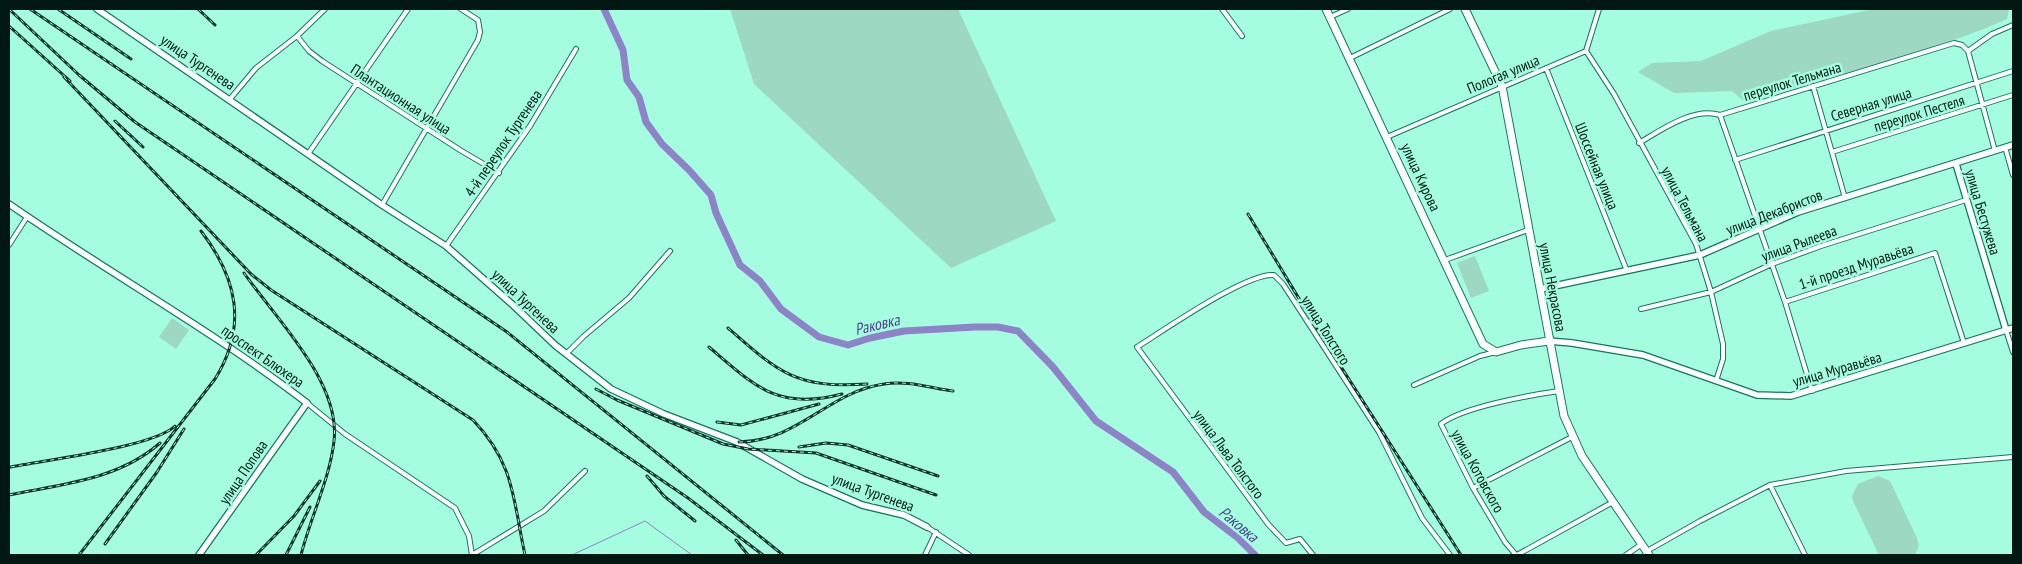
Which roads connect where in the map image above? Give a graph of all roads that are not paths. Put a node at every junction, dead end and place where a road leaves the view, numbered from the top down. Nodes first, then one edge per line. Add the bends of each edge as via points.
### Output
1 (97, 9) edge
2 (325, 9) edge
3 (408, 9) edge
4 (461, 9) edge
5 (1222, 9) edge
6 (1326, 9) edge
7 (1348, 9) edge
8 (1450, 9) edge
9 (1465, 9) edge
10 (1599, 9) edge
11 (1330, 17) junction
12 (2013, 25) edge
13 (297, 36) junction
14 (1242, 36) dead end
15 (576, 50) dead end
16 (1586, 51) junction
17 (1968, 51) junction
18 (1350, 58) junction
19 (1546, 68) junction
20 (2013, 71) edge
21 (356, 83) junction
22 (1977, 83) junction
23 (1502, 86) junction
24 (1813, 86) junction
25 (2013, 95) edge
26 (230, 99) junction
27 (1984, 105) junction
28 (1720, 115) junction
29 (428, 130) junction
30 (1825, 130) junction
31 (1387, 137) junction
32 (1639, 143) junction
33 (2013, 145) edge
34 (2005, 148) junction
35 (1995, 151) junction
36 (1832, 152) junction
37 (308, 154) junction
38 (1735, 160) junction
39 (1956, 164) junction
40 (499, 173) junction
41 (2013, 174) edge
42 (1845, 198) junction
43 (1966, 200) junction
44 (9, 204) edge
45 (382, 205) junction
46 (28, 217) junction
47 (1758, 229) junction
48 (1528, 230) junction
49 (9, 245) edge
50 (446, 246) junction
51 (670, 251) dead end
52 (1700, 255) junction
53 (1445, 260) junction
54 (1772, 264) junction
55 (1628, 271) junction
56 (1540, 289) junction
57 (1711, 292) junction
58 (1785, 302) junction
59 (1641, 309) dead end
60 (2013, 328) edge
61 (2006, 330) junction
62 (1550, 341) junction
63 (1964, 344) junction
64 (1137, 347) joint
65 (1496, 352) junction
66 (2013, 352) edge
67 (566, 354) junction
68 (1716, 381) junction
69 (1414, 385) dead end
70 (1559, 391) junction
71 (1812, 391) junction
72 (307, 402) junction
73 (1572, 437) junction
74 (2013, 457) edge
75 (585, 471) dead end
76 (1770, 484) junction
77 (1473, 488) junction
78 (1613, 502) junction
79 (927, 527) joint
80 (936, 532) junction
81 (1642, 544) junction
82 (1648, 553) edge
83 (199, 555) edge
84 (472, 555) edge
85 (925, 555) edge
86 (969, 555) edge
87 (1313, 555) edge
88 (1450, 555) edge
89 (1516, 555) edge
90 (1626, 555) edge
91 (1805, 555) edge

1 - 26 street, улица Тургенева
2 - 13 street
3 - 21 street
4 - 29 street via 478,20 478,40
5 - 14 street
6 - 11 highway, улица Кирова
7 - 11 street
8 - 18 street
9 - 23 highway, улица Некрасова
10 - 16 street
11 - 18 highway, улица Кирова
12 - 17 street via 1992,34
13 - 21 street, Плантационная улица via 309,51
13 - 26 street via 256,68
15 - 40 street, 4-й переулок Тургенева
16 - 19 street, Пологая улица
16 - 32 street, улица Тельмана via 1614,94
17 - 22 street
17 - 24 street, переулок Тельмана via 1962,45 1954,44
18 - 31 highway, улица Кирова
19 - 23 street, Пологая улица
19 - 55 street, Шоссейная улица
20 - 22 street, Северная улица
21 - 29 street, Плантационная улица
21 - 37 street
22 - 27 street
22 - 30 street, Северная улица
23 - 31 street, Пологая улица
23 - 48 highway, улица Некрасова
24 - 28 street, переулок Тельмана
24 - 30 street
25 - 27 street, переулок Пестеля
26 - 37 street, улица Тургенева
27 - 35 street
27 - 36 street, переулок Пестеля
28 - 32 street, переулок Тельмана via 1709,113 1686,119
28 - 38 street
29 - 40 street, Плантационная улица
29 - 45 street
30 - 36 street
30 - 38 street, Северная улица
31 - 53 highway, улица Кирова
32 - 52 street, улица Тельмана
33 - 34 street, улица Декабристов
34 - 35 street, улица Декабристов
34 - 41 street
35 - 39 street, улица Декабристов
36 - 42 street
37 - 45 street, улица Тургенева
38 - 47 street
39 - 42 street, улица Декабристов
39 - 43 street, улица Бестужева
40 - 50 street, 4-й переулок Тургенева
42 - 47 street, улица Декабристов via 1798,212
43 - 54 street, улица Рылеева
43 - 61 street, улица Бестужева
44 - 46 street, проспект Блюхера
45 - 50 street, улица Тургенева
46 - 49 street
46 - 72 street, проспект Блюхера via 234,349
47 - 52 street, улица Декабристов
47 - 54 street
48 - 53 street
48 - 56 highway, улица Некрасова
50 - 67 street, улица Тургенева
51 - 67 street via 629,298
52 - 55 street, улица Декабристов
52 - 57 street, улица Тельмана
53 - 65 highway, улица Кирова via 1483,344
54 - 57 street, улица Рылеева
54 - 58 street
55 - 56 street, улица Декабристов
56 - 62 highway, улица Некрасова
57 - 59 street, улица Рылеева
57 - 68 street, улица Тельмана via 1723,344 1723,359
58 - 63 street, 1-й проезд Муравьёва via 1934,253
58 - 71 street
60 - 61 street, улица Муравьёва
61 - 63 street, улица Муравьёва
61 - 66 street, улица Бестужева
62 - 65 highway
62 - 68 street, улица Муравьёва via 1643,355
62 - 70 highway, улица Некрасова
63 - 71 street, улица Муравьёва
64 - 87 street, улица Льва Толстого via 1268,524 1286,543 1300,538
64 - 88 street, улица Толстого via 1263,274 1274,275 1375,426 1413,503
65 - 69 street
67 - 79 street, улица Тургенева via 611,389 737,442 802,479 862,505 904,515
68 - 71 street, улица Муравьёва via 1757,395 1791,396
70 - 73 highway, улица Некрасова
70 - 77 street, улица Котовского via 1493,405 1442,423 1441,428
72 - 83 street, улица Попова
72 - 84 street, проспект Блюхера via 345,434 455,508 469,536
73 - 77 street
73 - 78 highway, улица Некрасова
74 - 76 street via 1846,471
75 - 84 street via 544,511
76 - 82 street
76 - 91 street
77 - 89 street, улица Котовского
78 - 81 highway, улица Некрасова
78 - 89 street
79 - 80 street, улица Тургенева
80 - 85 street
80 - 86 street, улица Тургенева
81 - 82 highway, улица Некрасова
81 - 90 street

